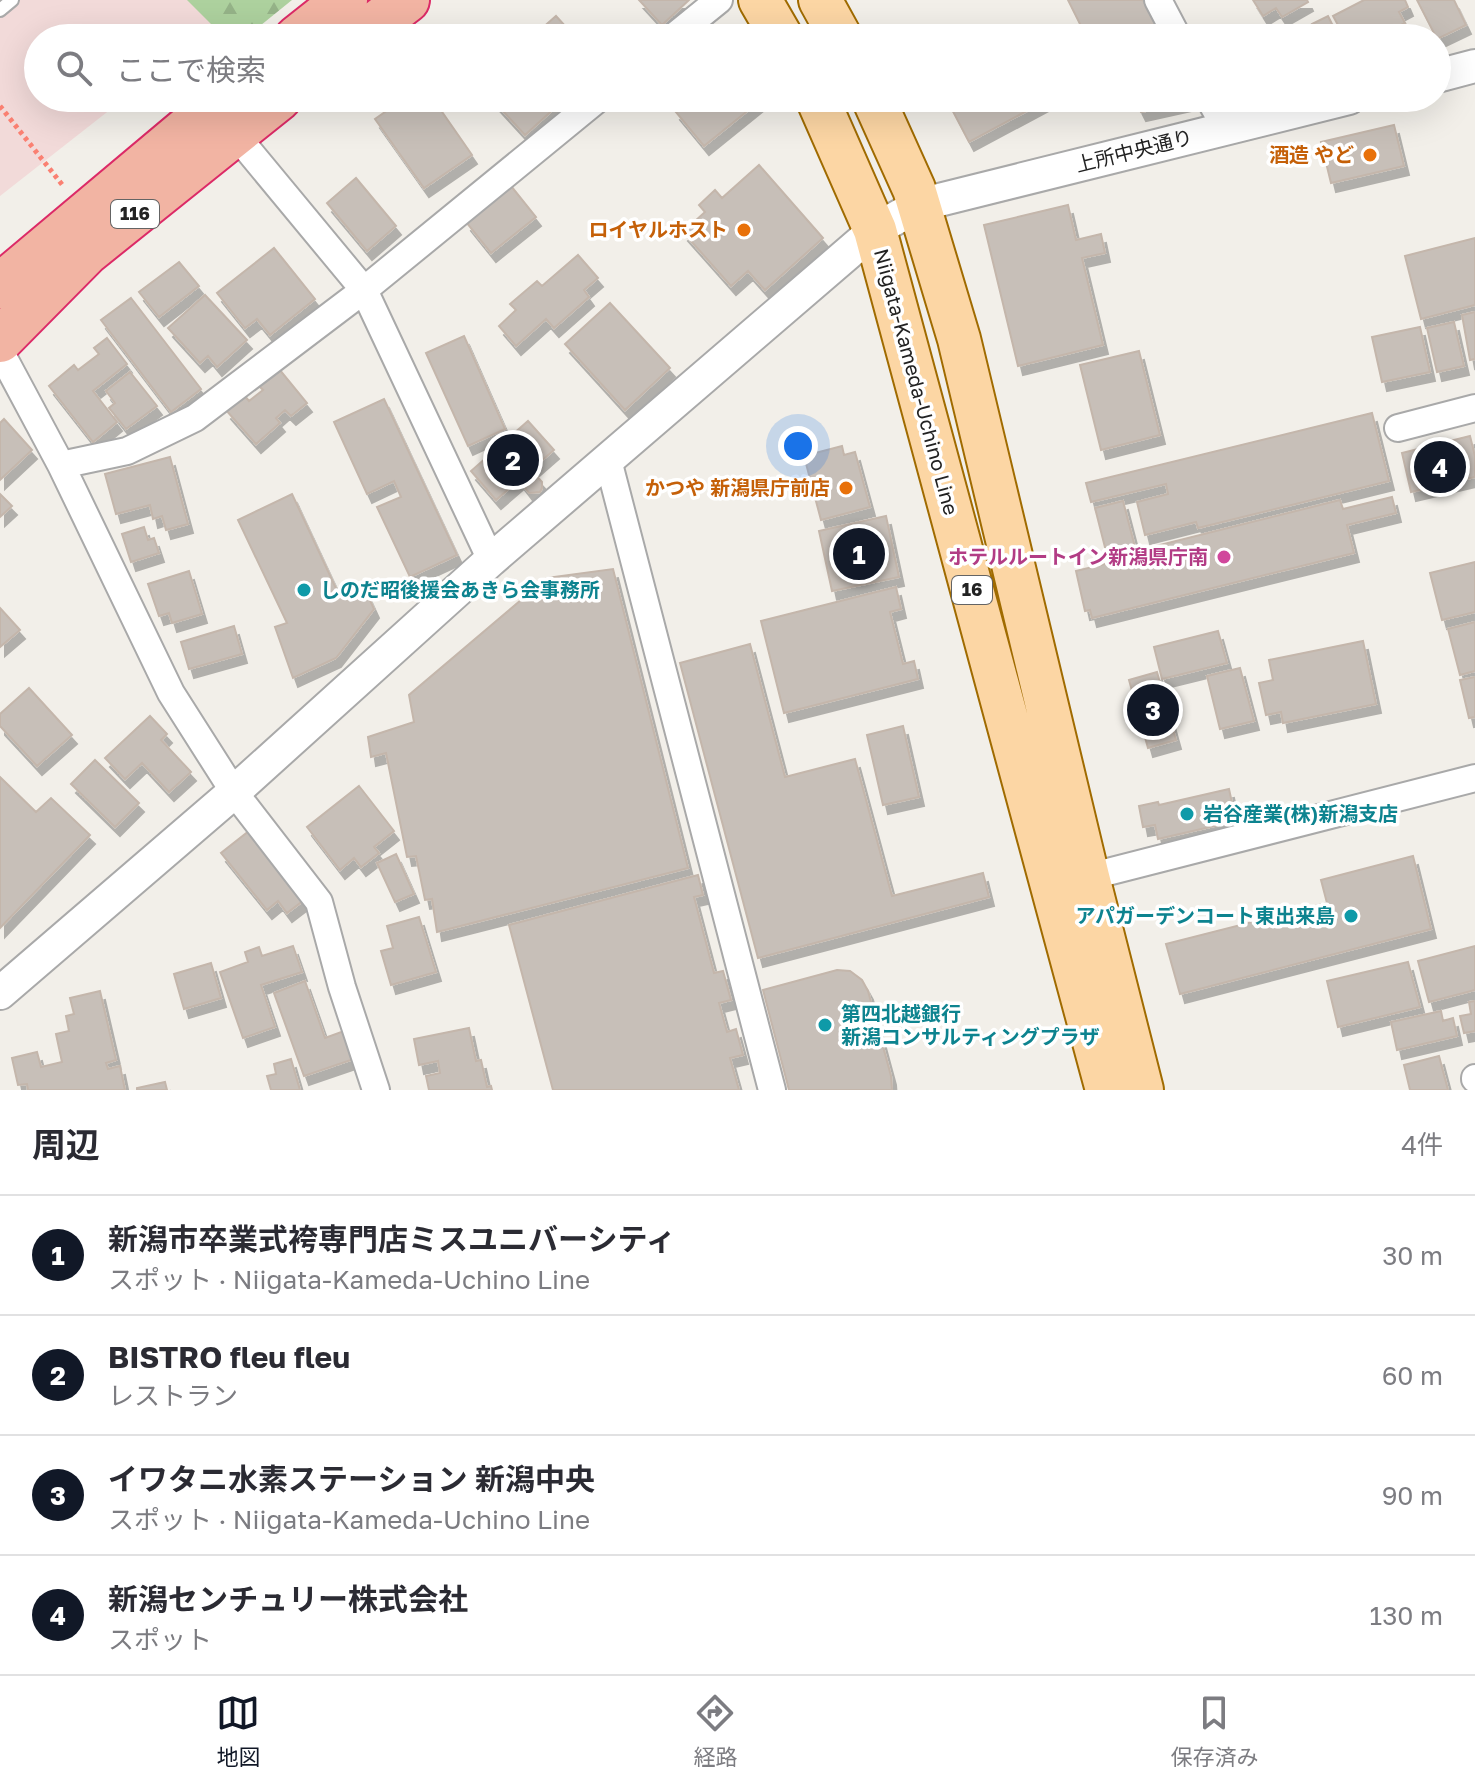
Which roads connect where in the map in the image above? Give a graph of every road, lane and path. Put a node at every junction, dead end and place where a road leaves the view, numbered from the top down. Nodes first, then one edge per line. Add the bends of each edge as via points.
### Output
1 (12, 0) edge
2 (345, 0) edge
3 (407, 0) edge
4 (719, 0) edge
5 (760, 0) edge
6 (820, 0) edge
7 (1158, 0) edge
8 (0, 10) edge
9 (315, 24) edge
10 (376, 24) edge
11 (689, 24) edge
12 (774, 24) edge
13 (833, 24) edge
14 (1171, 24) edge
15 (1475, 66) edge
16 (1451, 72) edge
17 (0, 106) edge
18 (582, 112) edge
19 (823, 112) edge
20 (879, 112) edge
21 (1217, 112) edge
22 (1293, 112) edge
23 (229, 115) edge
24 (1226, 129) junction
25 (66, 190) dead end
26 (919, 205) junction
27 (875, 230) junction
28 (364, 290) junction
29 (6, 308) edge
30 (1475, 408) edge
31 (1398, 428) dead end
32 (608, 460) junction
33 (61, 465) junction
34 (491, 560) junction
35 (1475, 778) edge
36 (234, 792) junction
37 (1088, 877) junction
38 (0, 993) edge
39 (376, 1090) edge
40 (772, 1090) edge
41 (1107, 1090) edge
42 (1142, 1090) edge

1 - 8 lane
2 - 9 highway
3 - 10 highway
4 - 11 street
5 - 12 main road
6 - 13 main road
7 - 14 street
15 - 16 street
17 - 25 path
18 - 28 street
19 - 27 main road, Niigata-Kameda-Uchino Line / 16
20 - 26 main road, 16
21 - 24 street
22 - 24 street, 上所中央通り
23 - 28 street
23 - 29 highway, 116
24 - 26 street, 上所中央通り
26 - 27 street, 上所中央通り
26 - 37 main road, 16 via 959,339
27 - 32 street, 上所中央通り
27 - 41 main road, Niigata-Kameda-Uchino Line / 16
28 - 33 street via 195,418 127,451
28 - 34 street
29 - 33 street
30 - 31 street
32 - 34 street, 上所中央通り
32 - 40 street
33 - 36 street via 171,693
34 - 36 street, 上所中央通り
35 - 37 street
36 - 38 street, 上所中央通り
36 - 39 street via 319,902
37 - 42 main road, 16

